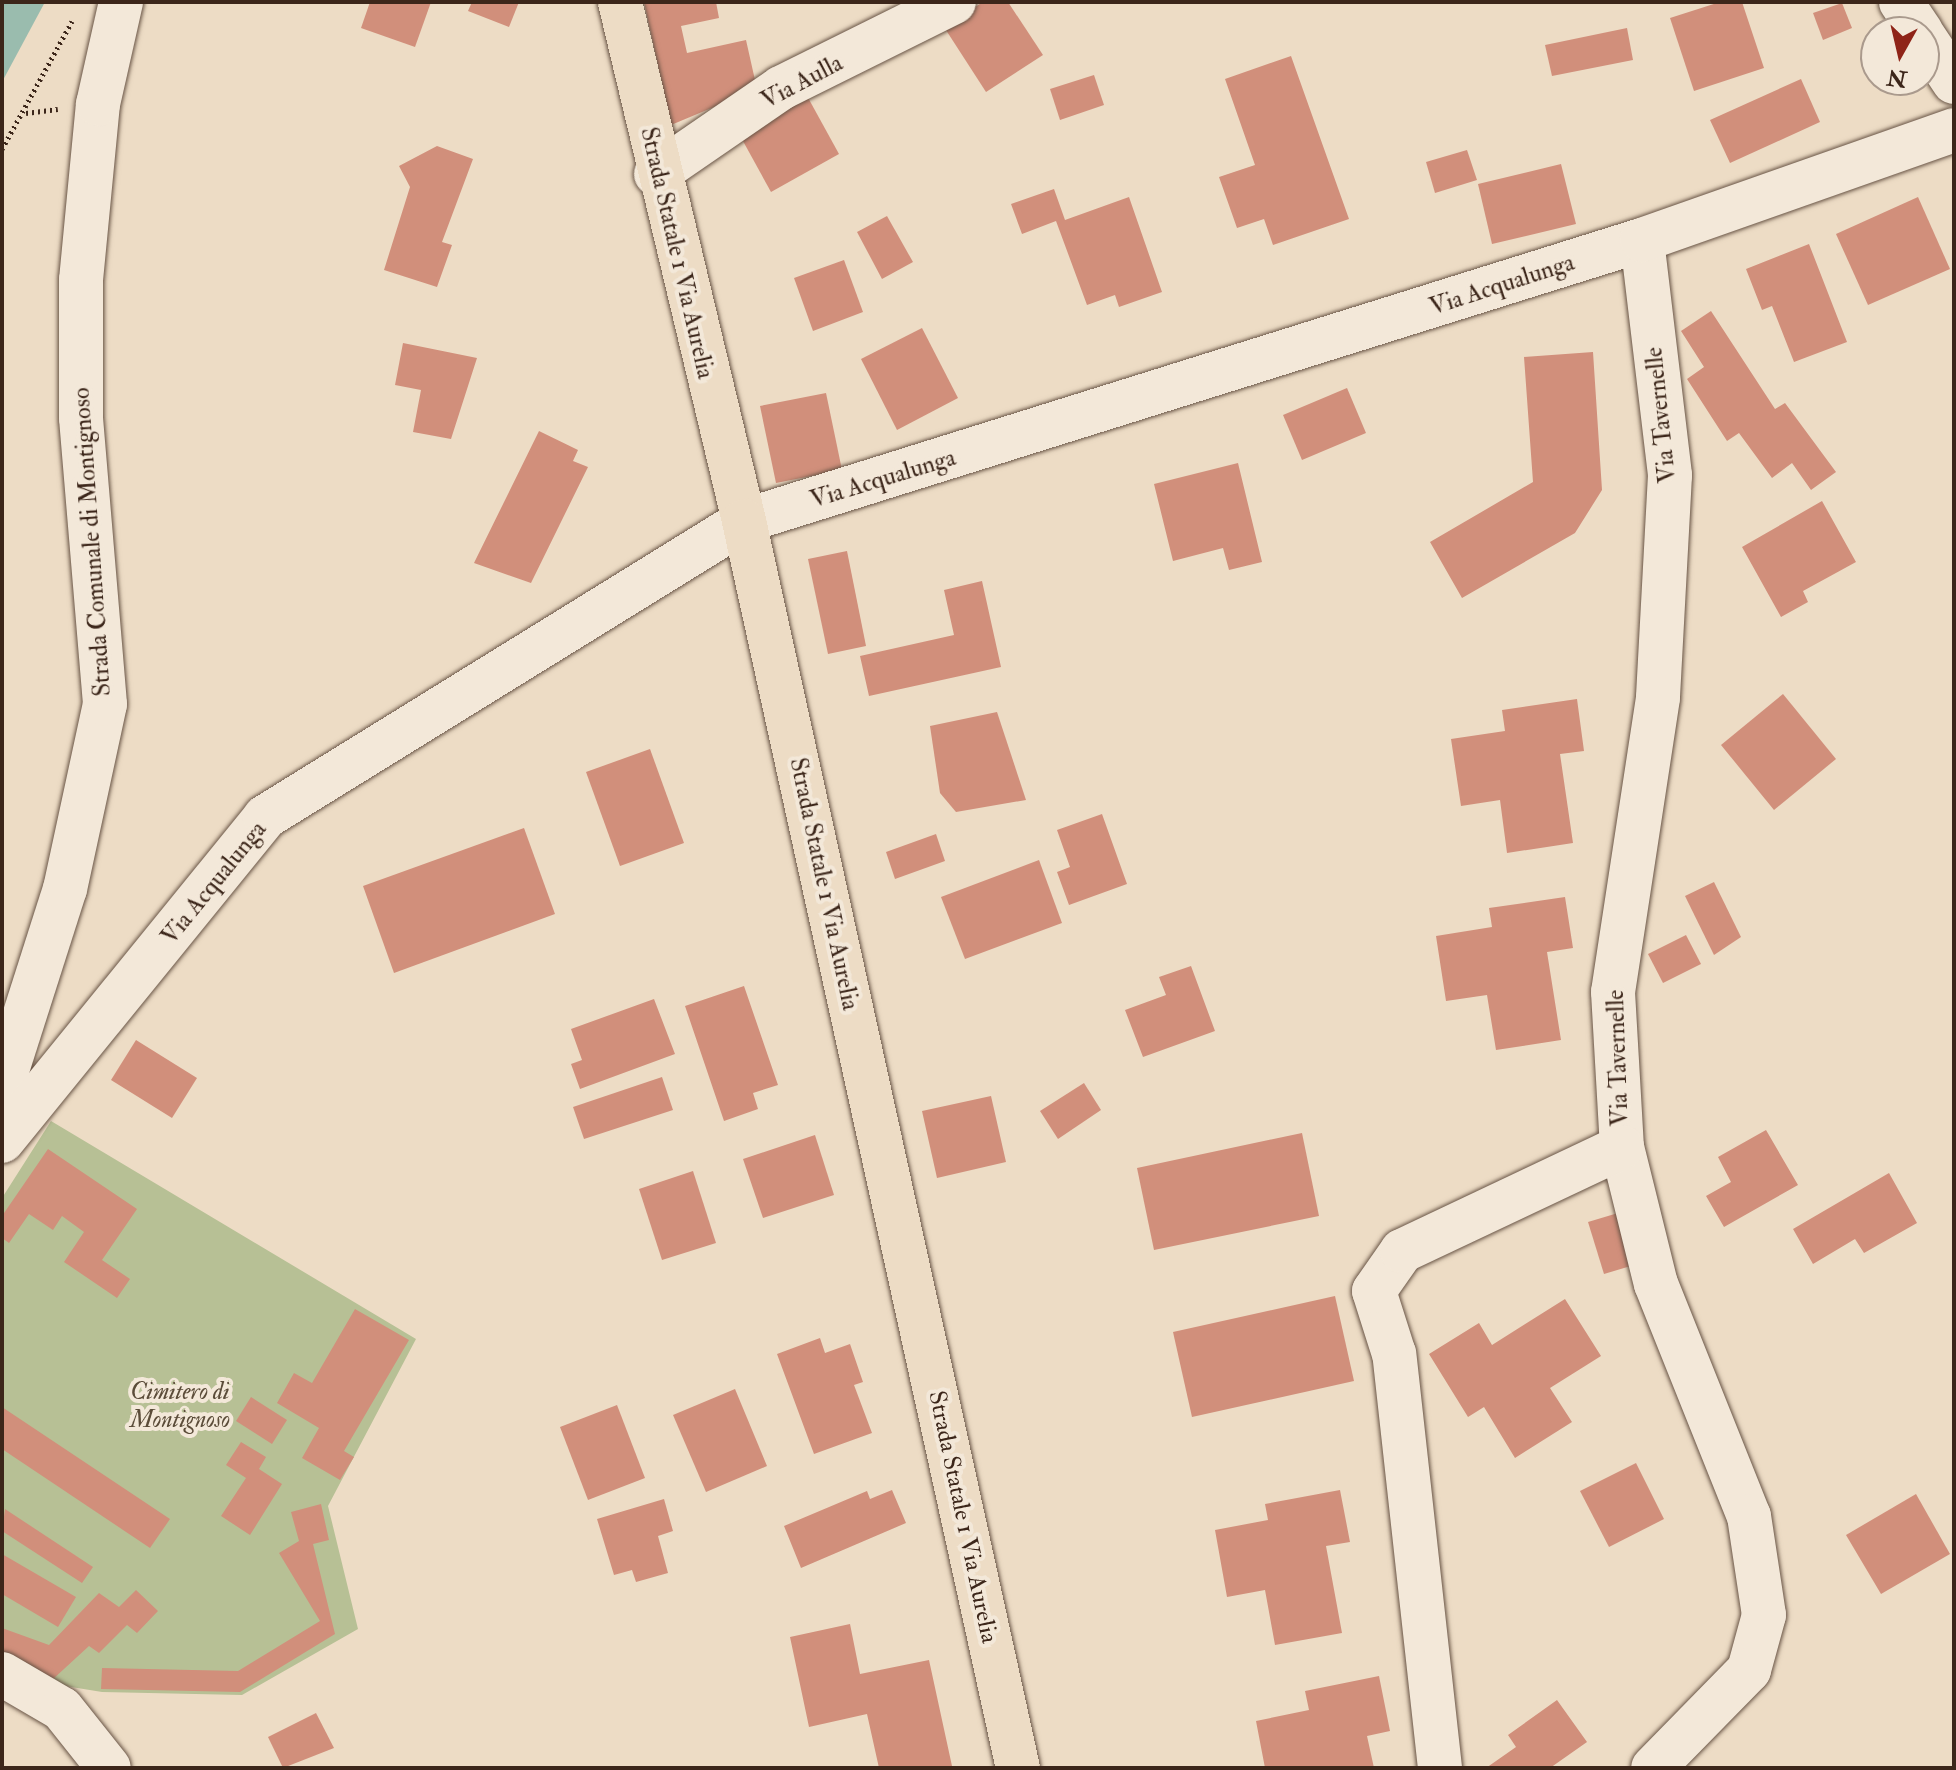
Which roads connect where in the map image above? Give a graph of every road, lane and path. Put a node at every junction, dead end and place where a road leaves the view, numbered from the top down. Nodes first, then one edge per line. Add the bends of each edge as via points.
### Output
1 (121, 2) edge
2 (620, 2) edge
3 (954, 2) edge
4 (75, 15) dead end
5 (1940, 61) edge
6 (1954, 82) edge
7 (1954, 130) edge
8 (2, 149) edge
9 (656, 174) junction
10 (1642, 240) junction
11 (744, 521) junction
12 (6, 1070) edge
13 (2, 1141) edge
14 (1622, 1147) junction
15 (2, 1674) edge
16 (109, 1768) edge
17 (1018, 1768) edge
18 (1440, 1768) edge
19 (1653, 1768) edge

1 - 12 street, Strada Comunale di Montignoso via 98,104 81,280 81,418 105,704 92,785
2 - 9 main road, Strada Statale 1 Via Aurelia
3 - 9 street, Via Aulla via 781,88
4 - 8 path
5 - 6 street
7 - 10 street, Via Acqualunga
9 - 11 main road, Strada Statale 1 Via Aurelia
10 - 11 street, Via Acqualunga
10 - 14 street, Via Tavernelle via 1670,475 1658,698 1613,992
11 - 13 street, Via Acqualunga via 265,817
11 - 17 main road, Strada Statale 1 Via Aurelia
14 - 18 street via 1402,1251 1381,1272 1374,1291 1394,1354
14 - 19 street, Via Tavernelle via 1656,1284 1749,1516 1764,1615 1749,1670
15 - 16 street via 62,1709

